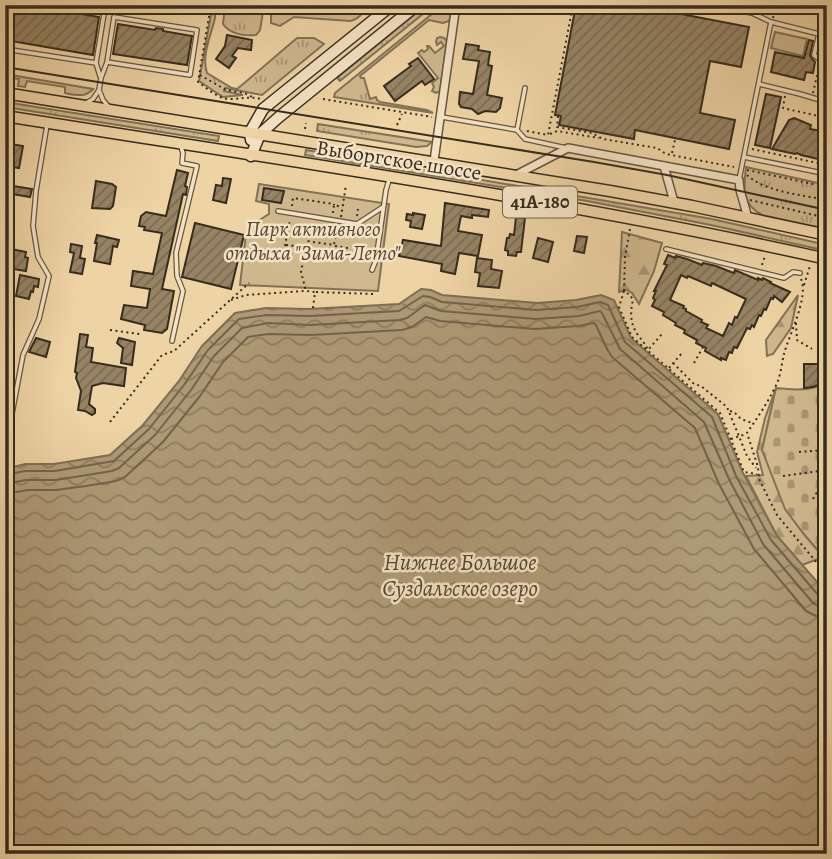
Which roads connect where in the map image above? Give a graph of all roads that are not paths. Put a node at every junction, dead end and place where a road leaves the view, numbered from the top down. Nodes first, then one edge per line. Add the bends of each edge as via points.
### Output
1 (85, 5) edge
2 (417, 5) edge
3 (456, 5) edge
4 (713, 5) edge
5 (385, 7) edge
6 (771, 22) junction
7 (819, 34) junction
8 (827, 36) edge
9 (5, 49) edge
10 (827, 60) edge
11 (107, 62) junction
12 (96, 63) junction
13 (101, 78) junction
14 (759, 84) junction
15 (525, 88) dead end
16 (99, 90) junction
17 (5, 93) edge
18 (827, 102) edge
19 (82, 105) junction
20 (112, 110) junction
21 (5, 116) edge
22 (440, 118) junction
23 (47, 123) junction
24 (517, 130) junction
25 (255, 133) junction
26 (181, 145) junction
27 (551, 145) junction
28 (568, 148) junction
29 (553, 155) junction
30 (251, 156) junction
31 (744, 157) junction
32 (433, 161) junction
33 (664, 166) junction
34 (827, 174) edge
35 (516, 175) junction
36 (390, 178) junction
37 (739, 180) junction
38 (674, 202) junction
39 (383, 207) junction
40 (278, 211) dead end
41 (748, 218) junction
42 (827, 235) edge
43 (666, 249) dead end
44 (827, 259) edge
45 (372, 270) dead end
46 (800, 276) road end
47 (172, 341) dead end
48 (8, 435) dead end

1 - 12 lane via 104,14
2 - 25 main road
3 - 22 street
4 - 6 lane
5 - 25 main road via 263,108
6 - 7 lane
6 - 14 lane
7 - 8 lane
7 - 10 lane via 814,55
9 - 12 lane
11 - 11 lane via 190,75 197,30 114,18
11 - 13 lane
12 - 13 lane
13 - 16 lane
14 - 18 lane
14 - 31 lane
15 - 24 lane
16 - 19 lane
16 - 20 lane
17 - 19 main road, Выборгское шоссе / 41А-180
19 - 20 main road, Выборгское шоссе / 41А-180
20 - 25 main road, Выборгское шоссе / 41А-180
21 - 23 main road, Выборгское шоссе / 41А-180
22 - 24 lane
22 - 32 street
23 - 26 main road, Выборгское шоссе / 41А-180
23 - 48 lane via 33,226 38,257 49,276 39,318 23,355
24 - 27 lane via 525,139
25 - 30 main road
25 - 32 main road, Выборгское шоссе / 41А-180
26 - 30 main road, Выборгское шоссе / 41А-180
26 - 47 lane via 182,163 197,166 176,253 183,291
27 - 28 lane
27 - 29 lane
28 - 29 street
28 - 33 street
29 - 35 street
30 - 36 main road, Выборгское шоссе / 41А-180
31 - 34 lane
31 - 37 lane
32 - 35 main road, Выборгское шоссе / 41А-180
33 - 37 street
33 - 38 street
35 - 38 main road, Выборгское шоссе / 41А-180
36 - 39 lane
36 - 44 main road, Выборгское шоссе / 41А-180 via 627,217
37 - 41 street
38 - 41 main road, Выборгское шоссе / 41А-180
39 - 40 lane via 357,224
39 - 45 lane
41 - 42 main road, Выборгское шоссе / 41А-180
43 - 46 lane via 784,278 793,272

